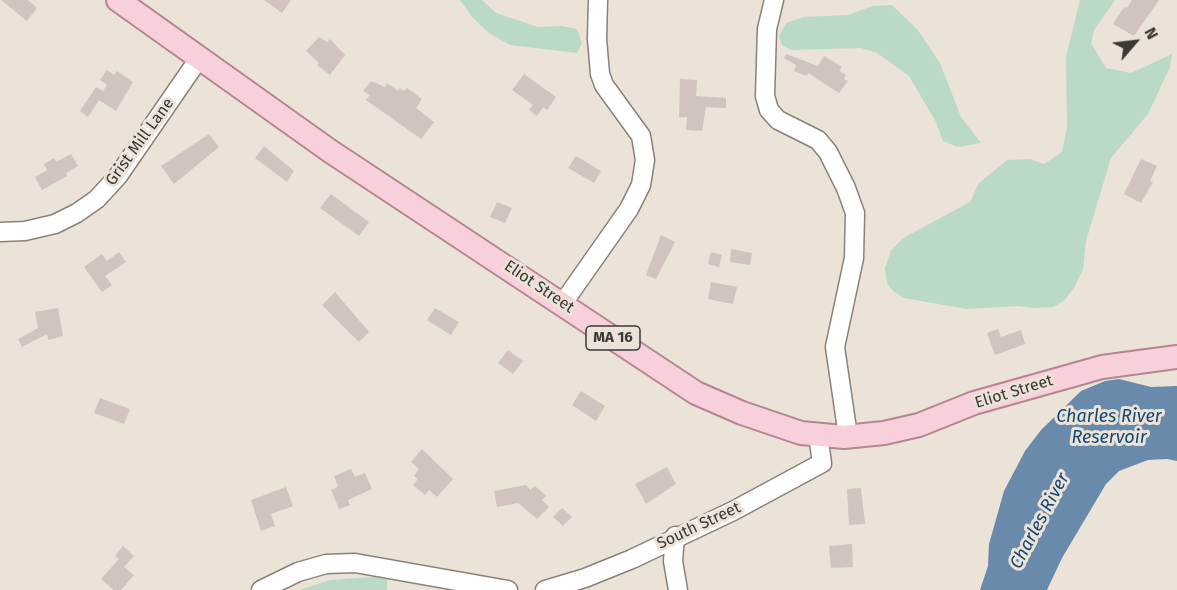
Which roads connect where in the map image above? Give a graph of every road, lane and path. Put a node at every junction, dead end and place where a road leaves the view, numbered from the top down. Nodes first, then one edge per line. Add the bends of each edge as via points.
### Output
1 (118, 0) edge
2 (598, 0) edge
3 (774, 0) edge
4 (200, 57) junction
5 (0, 232) edge
6 (563, 303) junction
7 (1177, 357) edge
8 (818, 435) junction
9 (848, 436) junction
10 (675, 536) junction
11 (261, 590) edge
12 (508, 590) edge
13 (545, 590) edge
14 (678, 590) edge

1 - 4 main road, Eliot Street / MA 16
2 - 6 street via 600,74 641,136 645,160 641,185 629,208
3 - 9 street via 767,28 765,96 769,110 777,120 818,140 828,152 855,213 854,258 835,346
4 - 5 street, Grist Mill Lane via 118,176 97,199 55,224
4 - 6 main road, Eliot Street / MA 16 via 330,151
6 - 8 main road, Eliot Street / MA 16 via 696,393 742,413
7 - 9 main road, Eliot Street / MA 16 via 1102,367 974,404 919,425
8 - 9 main road, Eliot Street / MA 16
8 - 10 street, South Street via 822,463 733,511
10 - 13 street, South Street via 594,574
10 - 14 street via 673,561
11 - 12 street via 298,572 326,564 355,563

